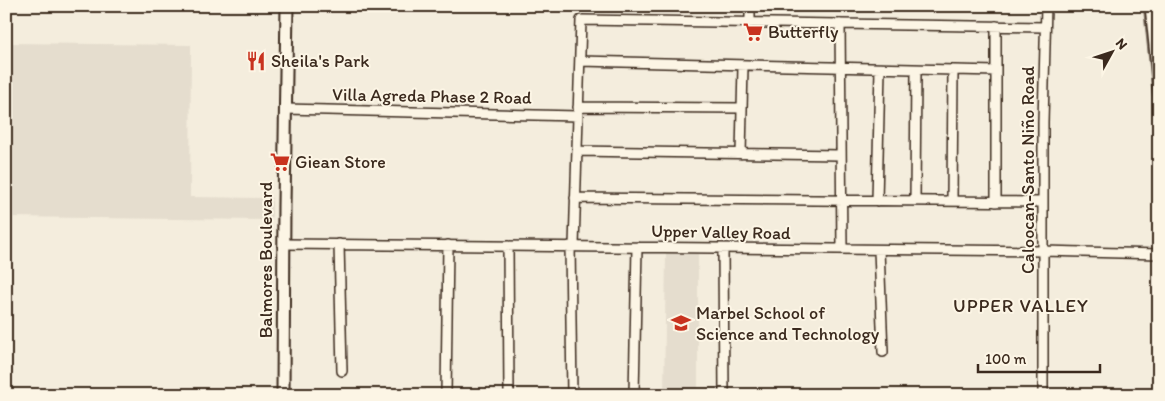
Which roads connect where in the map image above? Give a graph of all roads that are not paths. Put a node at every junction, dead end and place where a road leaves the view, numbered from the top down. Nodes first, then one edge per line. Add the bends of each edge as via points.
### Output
1 (287, 6) edge
2 (750, 6) edge
3 (1046, 6) edge
4 (1150, 6) edge
5 (750, 23) junction
6 (840, 24) junction
7 (996, 26) junction
8 (1046, 27) junction
9 (580, 61) junction
10 (743, 66) junction
11 (841, 67) junction
12 (880, 69) junction
13 (916, 70) junction
14 (953, 71) junction
15 (996, 71) junction
16 (1159, 95) edge
17 (742, 108) junction
18 (285, 109) junction
19 (578, 111) junction
20 (577, 150) junction
21 (741, 154) junction
22 (840, 155) junction
23 (575, 198) junction
24 (841, 201) junction
25 (877, 201) junction
26 (916, 201) junction
27 (952, 201) junction
28 (996, 202) junction
29 (1043, 202) junction
30 (284, 244) junction
31 (339, 244) junction
32 (448, 245) junction
33 (508, 246) junction
34 (572, 246) junction
35 (637, 247) junction
36 (722, 249) junction
37 (842, 249) junction
38 (879, 250) junction
39 (1044, 251) junction
40 (1159, 254) edge
41 (883, 352) dead end
42 (342, 371) dead end
43 (283, 395) edge
44 (446, 395) edge
45 (509, 395) edge
46 (572, 395) edge
47 (634, 395) edge
48 (724, 395) edge
49 (1043, 395) edge

1 - 18 main road, Balmores Boulevard
2 - 5 street
3 - 8 street, Caloocan-Santo Niño Road
4 - 16 street
5 - 6 street
5 - 9 street via 581,20
6 - 7 street
6 - 11 street
7 - 8 street
7 - 15 street
8 - 29 street, Caloocan-Santo Niño Road
9 - 10 street
9 - 19 street
10 - 11 street
10 - 17 street
11 - 12 street
11 - 22 street
12 - 13 street
12 - 25 street
13 - 14 street
13 - 26 street
14 - 15 street
14 - 27 street
15 - 28 street
17 - 19 street, Villa Agreda Phase 2 Road
17 - 21 street
18 - 19 street, Villa Agreda Phase 2 Road
18 - 30 main road, Balmores Boulevard
19 - 20 street
20 - 21 street
20 - 23 street
21 - 22 street
22 - 24 street
23 - 24 street
23 - 34 street
24 - 25 street
24 - 37 street
25 - 26 street
26 - 27 street
27 - 28 street
28 - 29 street
29 - 39 street, Caloocan-Santo Niño Road
30 - 31 street, Upper Valley Road
30 - 43 main road, Balmores Boulevard
31 - 32 street, Upper Valley Road
31 - 42 street
32 - 33 street, Upper Valley Road
32 - 44 street
33 - 34 street, Upper Valley Road
33 - 45 street
34 - 35 street, Upper Valley Road
34 - 46 street
35 - 36 street, Upper Valley Road
35 - 47 street
36 - 37 street, Upper Valley Road
36 - 48 street
37 - 38 street, Upper Valley Road
38 - 39 street, Upper Valley Road
38 - 41 street
39 - 40 street, Upper Valley Road
39 - 49 street, Caloocan-Santo Niño Road

